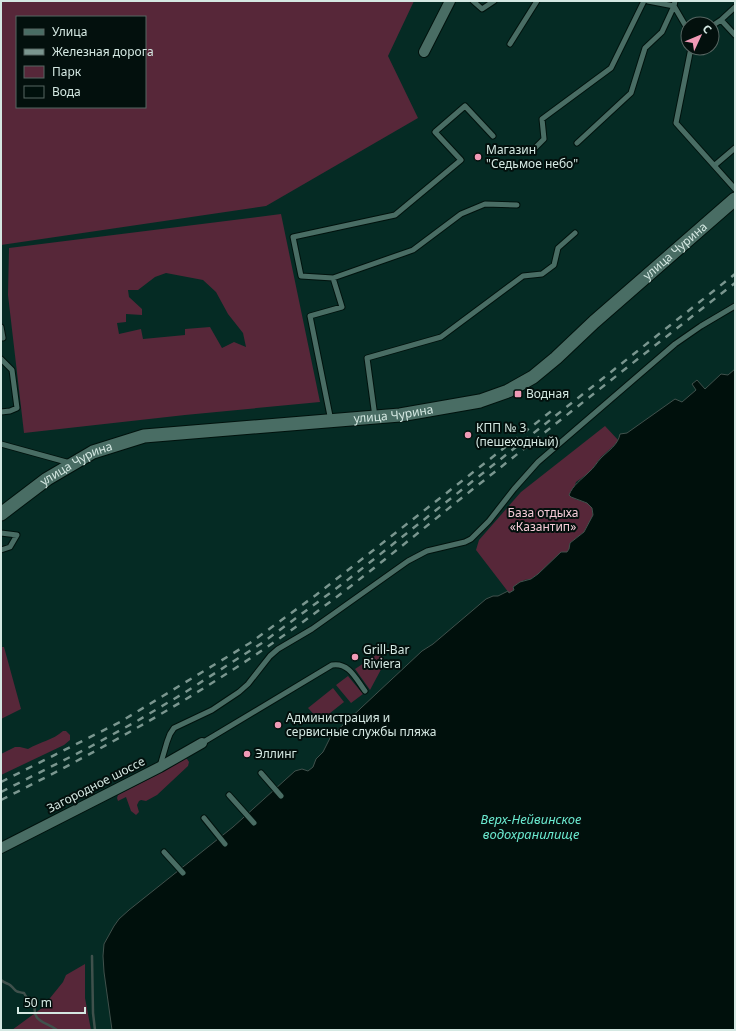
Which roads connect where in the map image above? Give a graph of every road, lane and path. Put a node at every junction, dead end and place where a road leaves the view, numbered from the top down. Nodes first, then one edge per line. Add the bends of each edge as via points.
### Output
1 (450, 1) edge
2 (472, 1) edge
3 (494, 1) edge
4 (537, 1) edge
5 (644, 1) edge
6 (648, 1) edge
7 (674, 3) edge
8 (735, 8) edge
9 (681, 16) edge
10 (721, 20) joint
11 (735, 35) edge
12 (510, 44) dead end
13 (424, 52) dead end
14 (689, 56) edge
15 (493, 136) dead end
16 (577, 143) dead end
17 (735, 148) edge
18 (516, 152) dead end
19 (715, 165) junction
20 (735, 189) edge
21 (735, 199) edge
22 (517, 205) dead end
23 (576, 234) dead end
24 (333, 278) junction
25 (735, 306) edge
26 (1, 327) edge
27 (1, 338) edge
28 (1, 359) edge
29 (1, 412) edge
30 (375, 418) junction
31 (331, 422) junction
32 (1, 444) edge
33 (73, 464) junction
34 (1, 514) edge
35 (1, 534) edge
36 (1, 550) edge
37 (366, 691) dead end
38 (202, 743) joint
39 (160, 767) junction
40 (261, 773) dead end
41 (229, 795) dead end
42 (281, 796) dead end
43 (204, 818) dead end
44 (254, 823) dead end
45 (225, 844) dead end
46 (1, 848) edge
47 (164, 852) dead end
48 (183, 874) dead end

1 - 13 street
2 - 3 lane via 482,9
4 - 12 lane
5 - 18 lane via 611,68 542,119 544,139 531,152
6 - 7 lane
7 - 9 lane
7 - 16 lane via 662,32 645,48 631,93
8 - 10 lane
10 - 11 lane
14 - 19 lane via 676,123
15 - 24 lane via 465,106 435,132 462,160 395,215 293,237 301,276
17 - 19 lane
19 - 20 lane
21 - 30 street, улица Чурина via 556,358 521,385 490,398
22 - 24 lane via 485,204 461,214 413,250
23 - 30 lane via 558,248 554,265 542,274 523,276 441,337 367,358
24 - 31 lane via 342,307 310,316
25 - 39 lane via 675,344 538,462 471,539 427,550 408,560 312,629 278,649 248,684 229,699 174,728
26 - 27 lane
28 - 29 lane via 12,370 17,408
30 - 31 street, улица Чурина
31 - 33 street, улица Чурина via 144,436 93,452
32 - 33 lane
33 - 34 street, улица Чурина via 47,479
35 - 36 lane via 17,535 10,547
37 - 38 lane via 345,666 332,665
38 - 39 street, Загородное шоссе
39 - 46 street, Загородное шоссе
40 - 42 lane
41 - 44 lane
43 - 45 lane
47 - 48 lane

